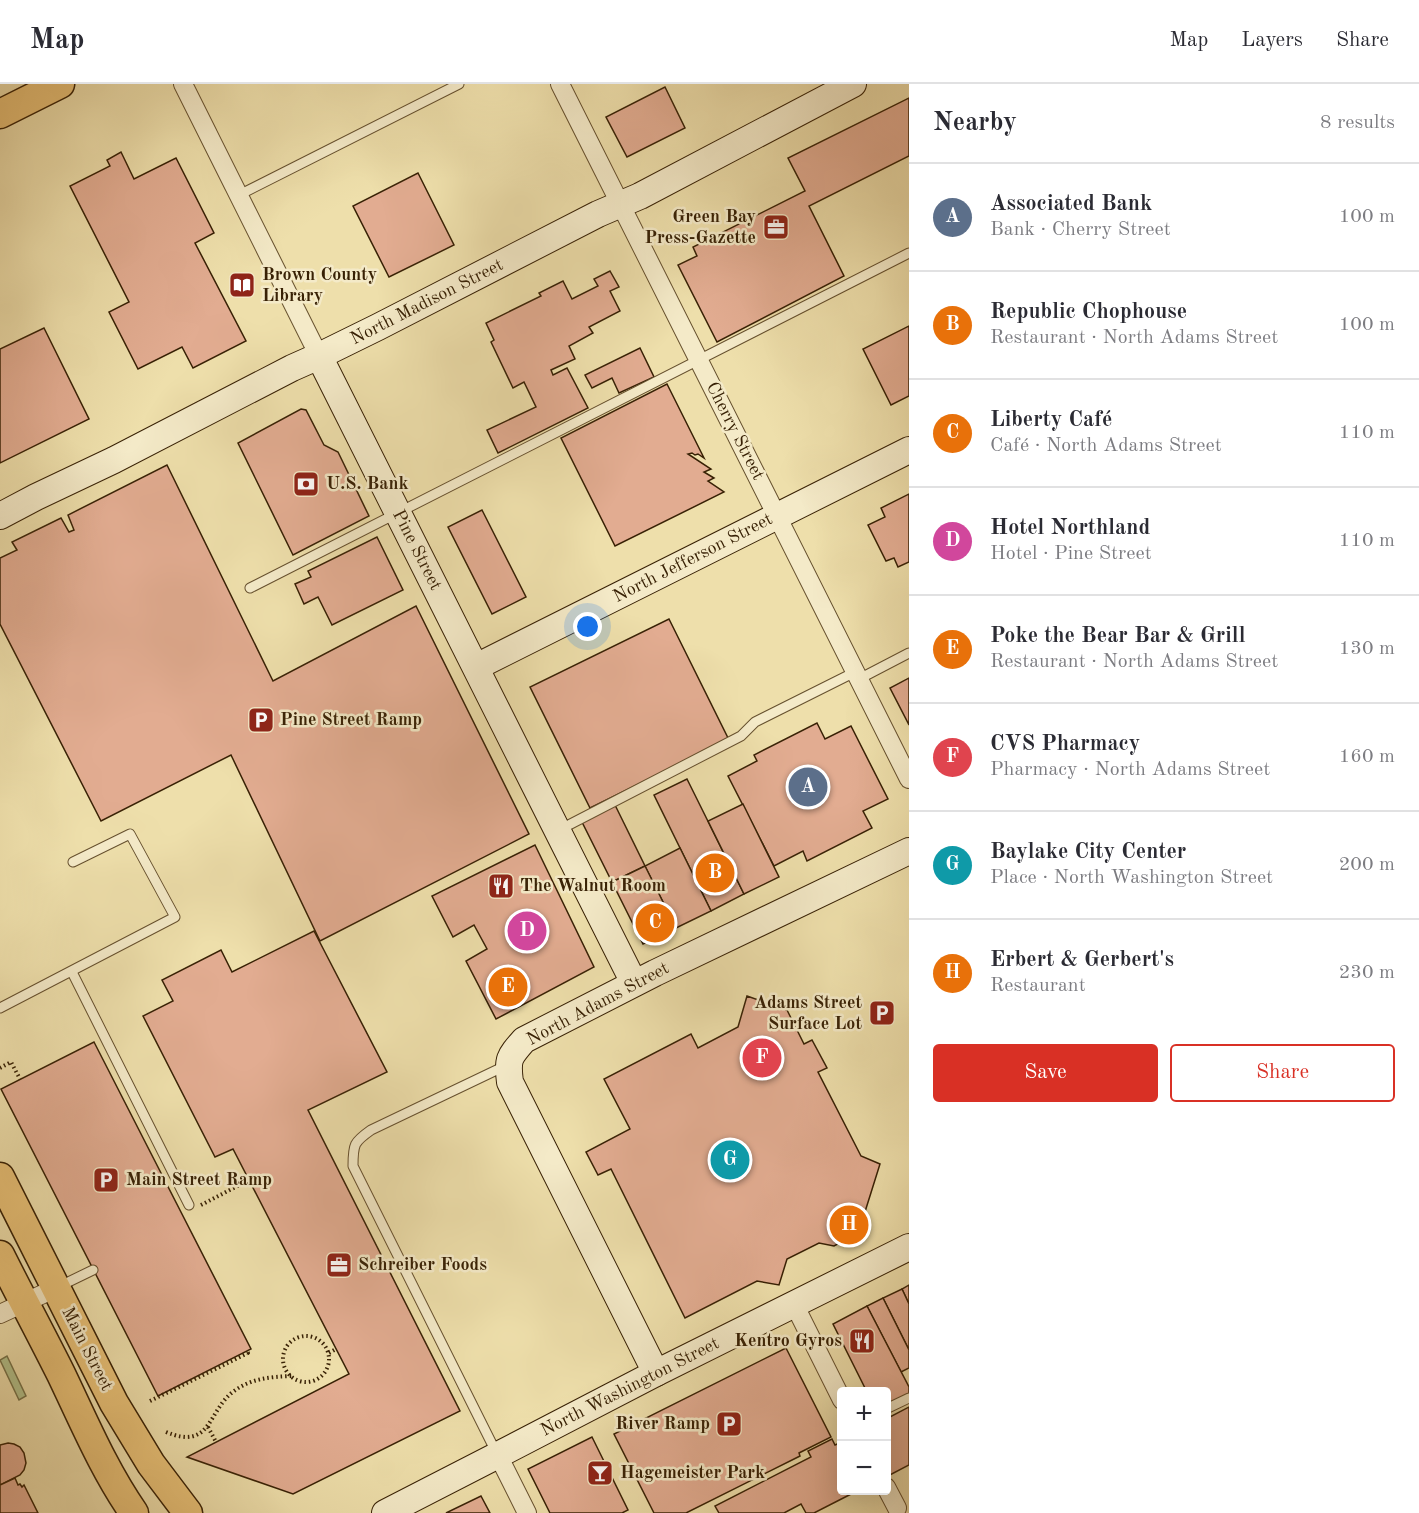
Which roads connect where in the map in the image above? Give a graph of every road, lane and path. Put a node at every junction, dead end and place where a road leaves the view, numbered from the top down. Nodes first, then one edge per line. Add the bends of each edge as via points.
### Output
1 (60, 84) edge
2 (183, 84) edge
3 (459, 84) edge
4 (560, 84) edge
5 (853, 84) edge
6 (0, 114) edge
7 (239, 195) junction
8 (620, 205) junction
9 (909, 253) edge
10 (319, 356) junction
11 (699, 360) junction
12 (909, 450) edge
13 (399, 513) junction
14 (0, 516) edge
15 (777, 516) junction
16 (250, 588) dead end
17 (909, 653) edge
18 (476, 667) junction
19 (857, 676) junction
20 (909, 779) edge
21 (557, 831) junction
22 (909, 851) edge
23 (72, 862) dead end
24 (72, 972) junction
25 (634, 984) junction
26 (0, 1008) edge
27 (507, 1065) junction
28 (0, 1068) edge
29 (20, 1079) dead end
30 (0, 1177) edge
31 (249, 1180) dead end
32 (189, 1205) joint
33 (909, 1247) edge
34 (0, 1255) edge
35 (93, 1270) dead end
36 (56, 1287) junction
37 (794, 1304) junction
38 (12, 1308) edge
39 (336, 1349) dead end
40 (246, 1351) dead end
41 (328, 1353) junction
42 (656, 1372) junction
43 (292, 1376) junction
44 (837, 1390) edge
45 (909, 1398) edge
46 (150, 1401) dead end
47 (891, 1407) edge
48 (208, 1426) junction
49 (166, 1432) dead end
50 (216, 1442) dead end
51 (498, 1455) junction
52 (890, 1495) edge
53 (897, 1508) dead end
54 (134, 1513) edge
55 (188, 1513) edge
56 (385, 1513) edge
57 (527, 1513) edge

1 - 6 main road
2 - 7 street, Pine Street
3 - 7 lane
4 - 8 street, Cherry Street
5 - 8 main road, North Madison Street
7 - 10 street, Pine Street
8 - 10 main road, North Madison Street
8 - 11 street, Cherry Street
9 - 11 lane
10 - 13 main road, Pine Street
10 - 14 main road, North Madison Street
11 - 13 lane
11 - 15 street, Cherry Street
12 - 15 main road, North Jefferson Street
13 - 16 lane
13 - 18 main road, Pine Street
15 - 18 main road, North Jefferson Street
15 - 19 street, Cherry Street
17 - 19 lane
18 - 21 main road, Pine Street
19 - 20 street, Cherry Street
19 - 21 lane via 755,722 741,736
21 - 25 main road, Pine Street
22 - 25 main road, North Adams Street
23 - 24 lane via 130,834 175,917
24 - 26 lane
24 - 32 lane
25 - 27 main road, North Adams Street via 524,1040
27 - 42 main road via 510,1082
27 - 51 lane via 372,1130 358,1139 353,1150 353,1166
28 - 29 path via 11,1062
30 - 36 main road, Main Street
31 - 32 path via 192,1209
33 - 37 main road, North Washington Street
34 - 38 main road, Main Street
35 - 36 lane
36 - 38 street
36 - 55 main road, Main Street via 114,1402 151,1464
37 - 42 main road, North Washington Street
37 - 44 street
38 - 54 main road, Main Street via 60,1373 96,1450
39 - 41 path
40 - 46 path
41 - 43 path via 328,1367 319,1378 305,1381
41 - 43 path via 320,1340 312,1336 297,1338 283,1355
42 - 51 main road, North Washington Street
43 - 48 path via 265,1377 244,1384 221,1404
45 - 47 lane
48 - 49 path via 185,1437
48 - 50 path
51 - 56 main road, North Washington Street
51 - 57 street
52 - 53 street

